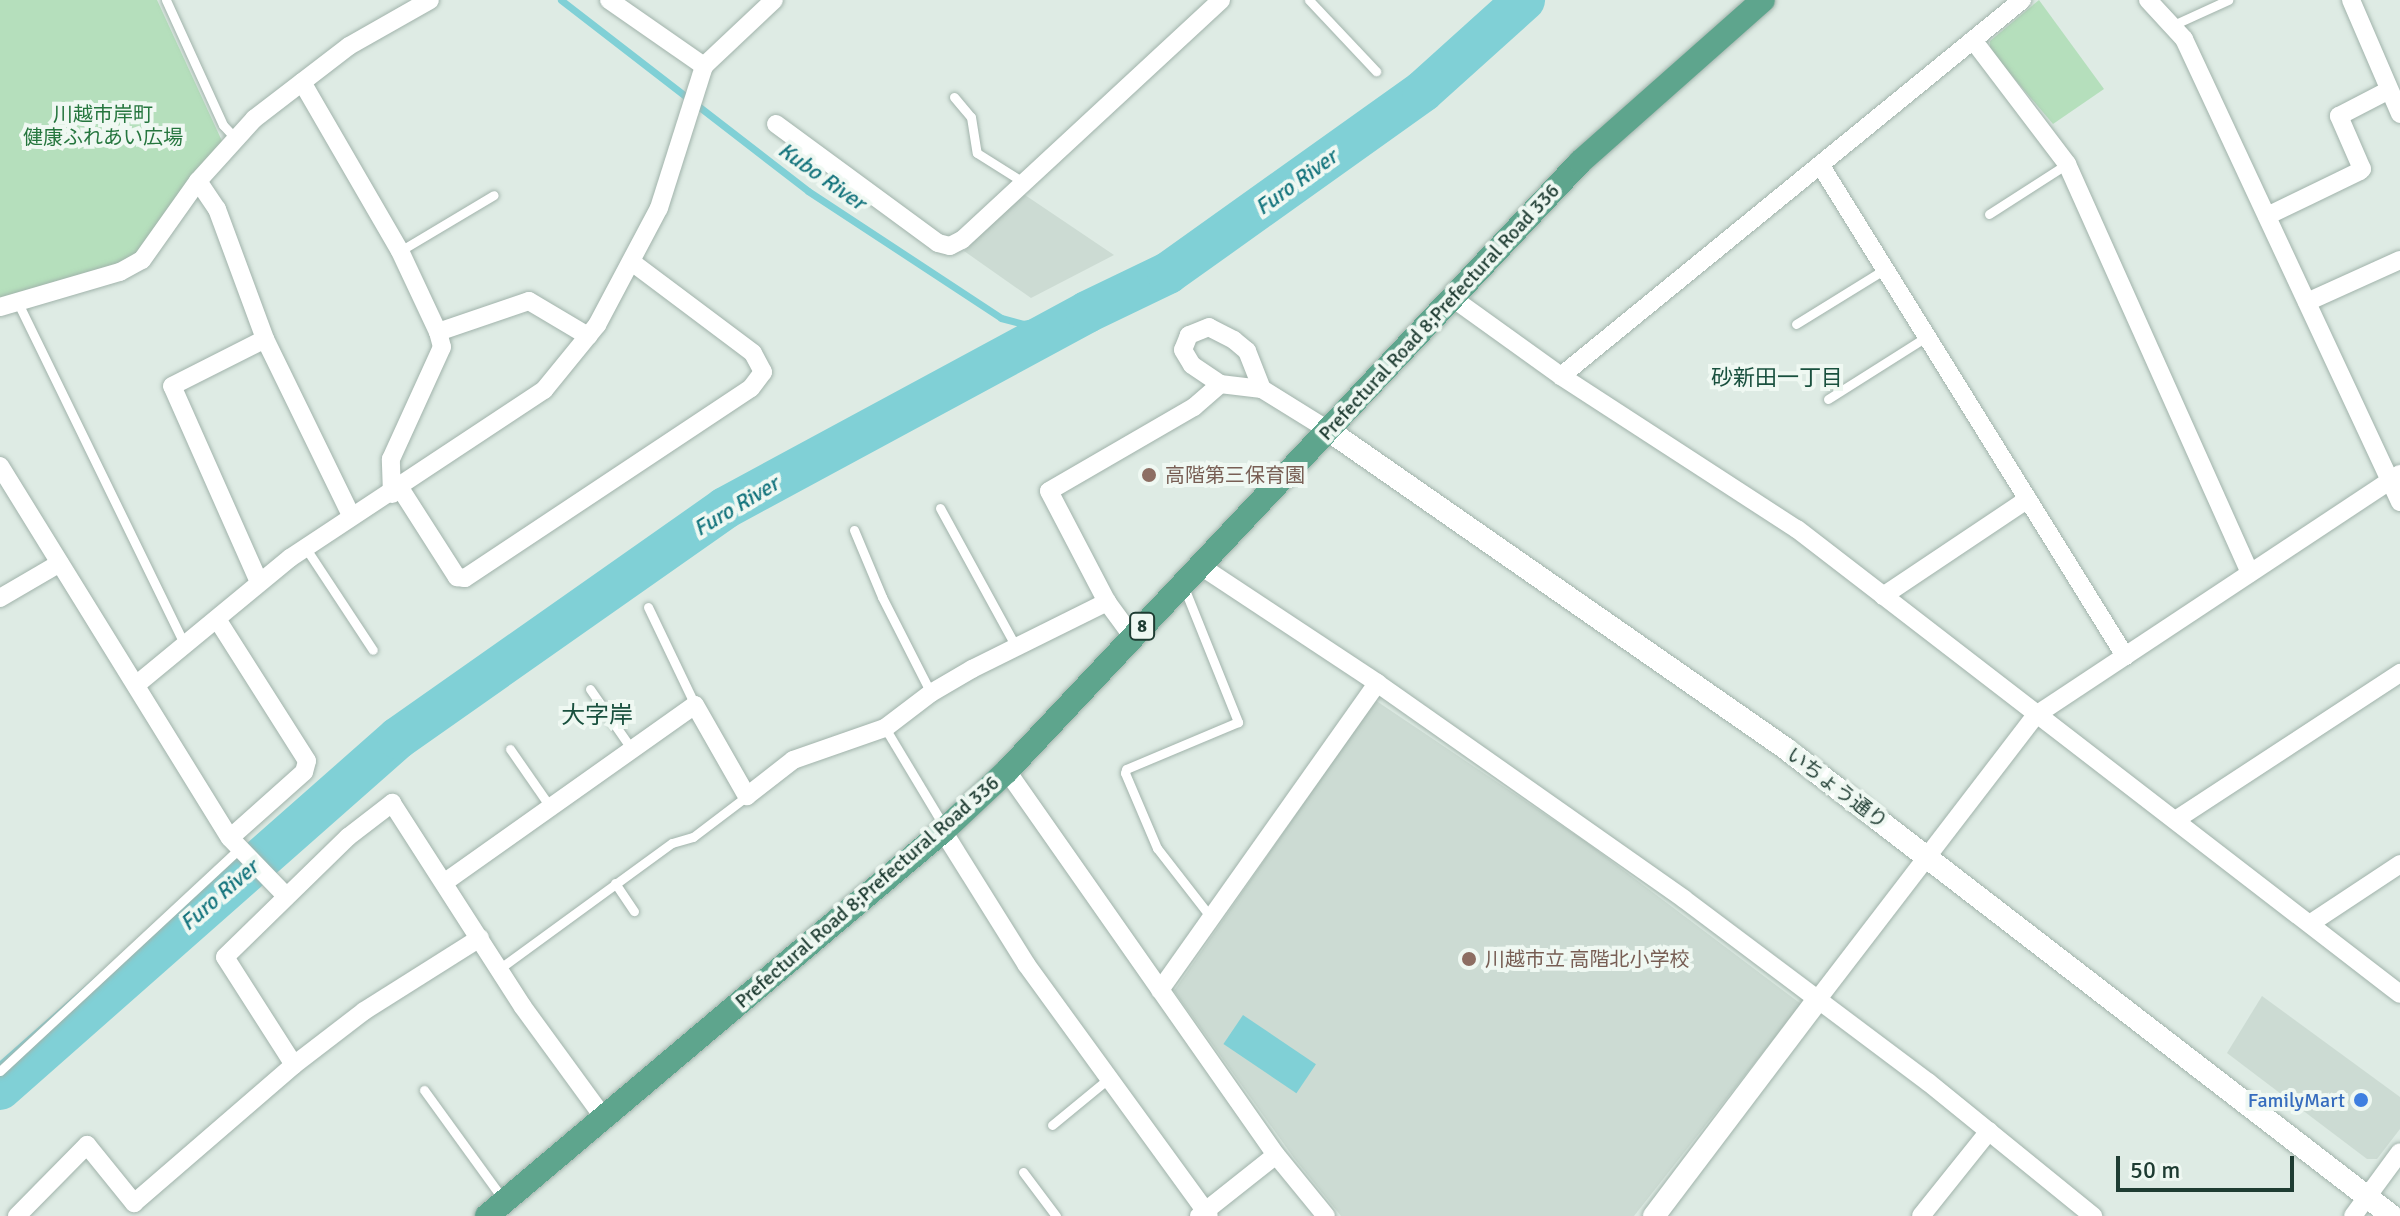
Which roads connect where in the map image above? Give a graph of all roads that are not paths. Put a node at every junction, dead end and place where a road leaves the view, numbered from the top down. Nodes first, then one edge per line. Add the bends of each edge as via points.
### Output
1 (166, 0) edge
2 (430, 0) edge
3 (609, 0) edge
4 (774, 0) edge
5 (1221, 0) edge
6 (1309, 0) edge
7 (1763, 0) edge
8 (2022, 0) edge
9 (2148, 0) edge
10 (2228, 0) edge
11 (2351, 0) edge
12 (2171, 26) junction
13 (1973, 40) junction
14 (1376, 71) dead end
15 (700, 72) junction
16 (302, 82) junction
17 (2389, 90) junction
18 (954, 97) dead end
19 (2400, 114) edge
20 (776, 124) dead end
21 (235, 138) junction
22 (2067, 164) junction
23 (1821, 166) junction
24 (198, 181) junction
25 (1023, 182) junction
26 (494, 195) dead end
27 (1989, 214) dead end
28 (2267, 216) junction
29 (400, 251) junction
30 (2400, 260) edge
31 (632, 262) junction
32 (1885, 269) junction
33 (1451, 297) junction
34 (2307, 302) junction
35 (9, 305) edge
36 (1796, 324) dead end
37 (438, 332) junction
38 (588, 336) junction
39 (1926, 337) junction
40 (265, 339) junction
41 (1561, 376) junction
42 (1220, 384) junction
43 (1262, 389) junction
44 (1828, 399) dead end
45 (1328, 430) junction
46 (0, 466) edge
47 (2395, 477) edge
48 (396, 491) junction
49 (2028, 499) junction
50 (2400, 502) edge
51 (940, 508) dead end
52 (351, 515) junction
53 (854, 530) dead end
54 (305, 547) junction
55 (60, 563) junction
56 (2250, 573) junction
57 (1190, 574) junction
58 (259, 582) junction
59 (1883, 596) junction
60 (0, 598) edge
61 (1107, 602) junction
62 (648, 607) dead end
63 (217, 619) junction
64 (1132, 636) junction
65 (185, 645) junction
66 (1016, 647) junction
67 (373, 650) dead end
68 (2125, 656) junction
69 (2400, 673) edge
70 (1377, 683) junction
71 (136, 685) junction
72 (590, 689) dead end
73 (931, 693) junction
74 (695, 705) junction
75 (2036, 715) junction
76 (885, 728) junction
77 (510, 749) dead end
78 (633, 751) junction
79 (1007, 771) junction
80 (747, 796) junction
81 (551, 808) junction
82 (2177, 819) junction
83 (944, 830) junction
84 (237, 846) junction
85 (1928, 857) junction
86 (2400, 864) edge
87 (445, 882) junction
88 (615, 883) junction
89 (285, 895) junction
90 (634, 911) dead end
91 (1212, 919) junction
92 (2311, 923) junction
93 (480, 938) junction
94 (499, 969) junction
95 (1160, 990) junction
96 (2400, 994) edge
97 (1818, 999) junction
98 (294, 1065) junction
99 (0, 1071) edge
100 (1108, 1079) junction
101 (424, 1090) dead end
102 (604, 1118) junction
103 (1052, 1125) dead end
104 (1989, 1131) junction
105 (2400, 1152) edge
106 (1276, 1155) junction
107 (1023, 1172) dead end
108 (2368, 1197) junction
109 (496, 1209) edge
110 (1204, 1214) edge
111 (17, 1216) edge
112 (1056, 1216) edge
113 (1326, 1216) edge
114 (1654, 1216) edge
115 (1921, 1216) edge
116 (2093, 1216) edge
117 (2353, 1216) edge
118 (2392, 1216) edge

1 - 21 lane via 223,125
2 - 16 street via 349,46
3 - 15 street
4 - 15 street
5 - 25 street
6 - 14 lane
7 - 33 main road, Prefectural Road 8;Prefectural Road 336 / 8 via 1580,162
8 - 13 street
9 - 12 street
10 - 12 lane
11 - 17 street
12 - 28 street via 2184,39
13 - 22 street
13 - 23 street
15 - 31 street via 669,184
16 - 21 street
16 - 29 street
17 - 19 street
17 - 28 street via 2339,116 2362,169
18 - 25 lane via 971,117 977,153
20 - 25 street via 938,243 950,246
21 - 24 street
22 - 27 lane
22 - 56 street
23 - 32 street
23 - 41 street
24 - 35 street via 142,260 120,272
24 - 40 street via 217,209
26 - 29 lane
28 - 34 street
29 - 37 street
30 - 34 street
31 - 38 street
31 - 48 street via 753,353 763,372 751,388 465,578 457,577
32 - 36 lane
32 - 39 street
33 - 41 street
33 - 45 main road, Prefectural Road 8;Prefectural Road 336 / 8
34 - 47 street
35 - 65 lane
37 - 38 street via 529,301
37 - 48 street via 442,347 391,459
38 - 48 street via 544,390
39 - 44 lane
39 - 49 street
40 - 52 street
40 - 58 street via 172,386
41 - 59 street via 1797,529
42 - 43 street, いちょう通り
42 - 43 street via 1192,365 1183,350 1199,328 1220,332 1247,351
42 - 61 street via 1194,407 1049,491
43 - 45 street, いちょう通り
45 - 57 main road, Prefectural Road 8;Prefectural Road 336 / 8
45 - 85 street, いちょう通り via 1696,684
46 - 55 street
47 - 50 street
47 - 56 street
48 - 52 street
49 - 59 street
49 - 68 street
51 - 66 lane
52 - 54 street
53 - 73 lane
54 - 58 street
54 - 67 lane
55 - 60 street
55 - 71 street
56 - 68 street
57 - 64 main road, Prefectural Road 8;Prefectural Road 336 / 8
57 - 70 street
57 - 91 lane via 1238,722 1125,773 1157,848
58 - 63 street
59 - 75 street
61 - 64 street
61 - 66 street
62 - 74 lane
63 - 65 street
63 - 84 street via 307,761 304,772
64 - 79 main road, Prefectural Road 8;Prefectural Road 336 / 8
65 - 71 street
66 - 73 street
68 - 75 street
69 - 82 street
70 - 91 street
70 - 97 street
71 - 84 street
72 - 78 lane
73 - 76 street
74 - 78 street
74 - 80 street
75 - 82 street
75 - 85 street
76 - 80 street via 793,760
76 - 83 lane
77 - 81 lane
78 - 81 street
79 - 83 main road, Prefectural Road 8;Prefectural Road 336 / 8
79 - 95 street
80 - 88 lane via 693,837 672,843
81 - 87 street
82 - 92 street
83 - 100 street via 1026,964
83 - 102 main road, Prefectural Road 8;Prefectural Road 336 / 8
84 - 89 street
84 - 99 lane
85 - 97 street
85 - 108 street, いちょう通り
86 - 92 street
87 - 89 street via 392,803
87 - 93 street
88 - 90 lane
88 - 94 lane
89 - 98 street via 225,957
91 - 95 street
92 - 96 street
93 - 94 street
93 - 98 street via 364,1011
94 - 102 street
95 - 106 street
97 - 104 street
97 - 114 street
98 - 111 street via 134,1203 87,1145
100 - 103 lane
100 - 110 street
101 - 109 lane
102 - 109 main road, Prefectural Road 8;Prefectural Road 336 / 8
104 - 115 street
104 - 116 street
105 - 108 street
106 - 110 street
106 - 113 street
107 - 112 lane
108 - 117 street
108 - 118 street, いちょう通り

